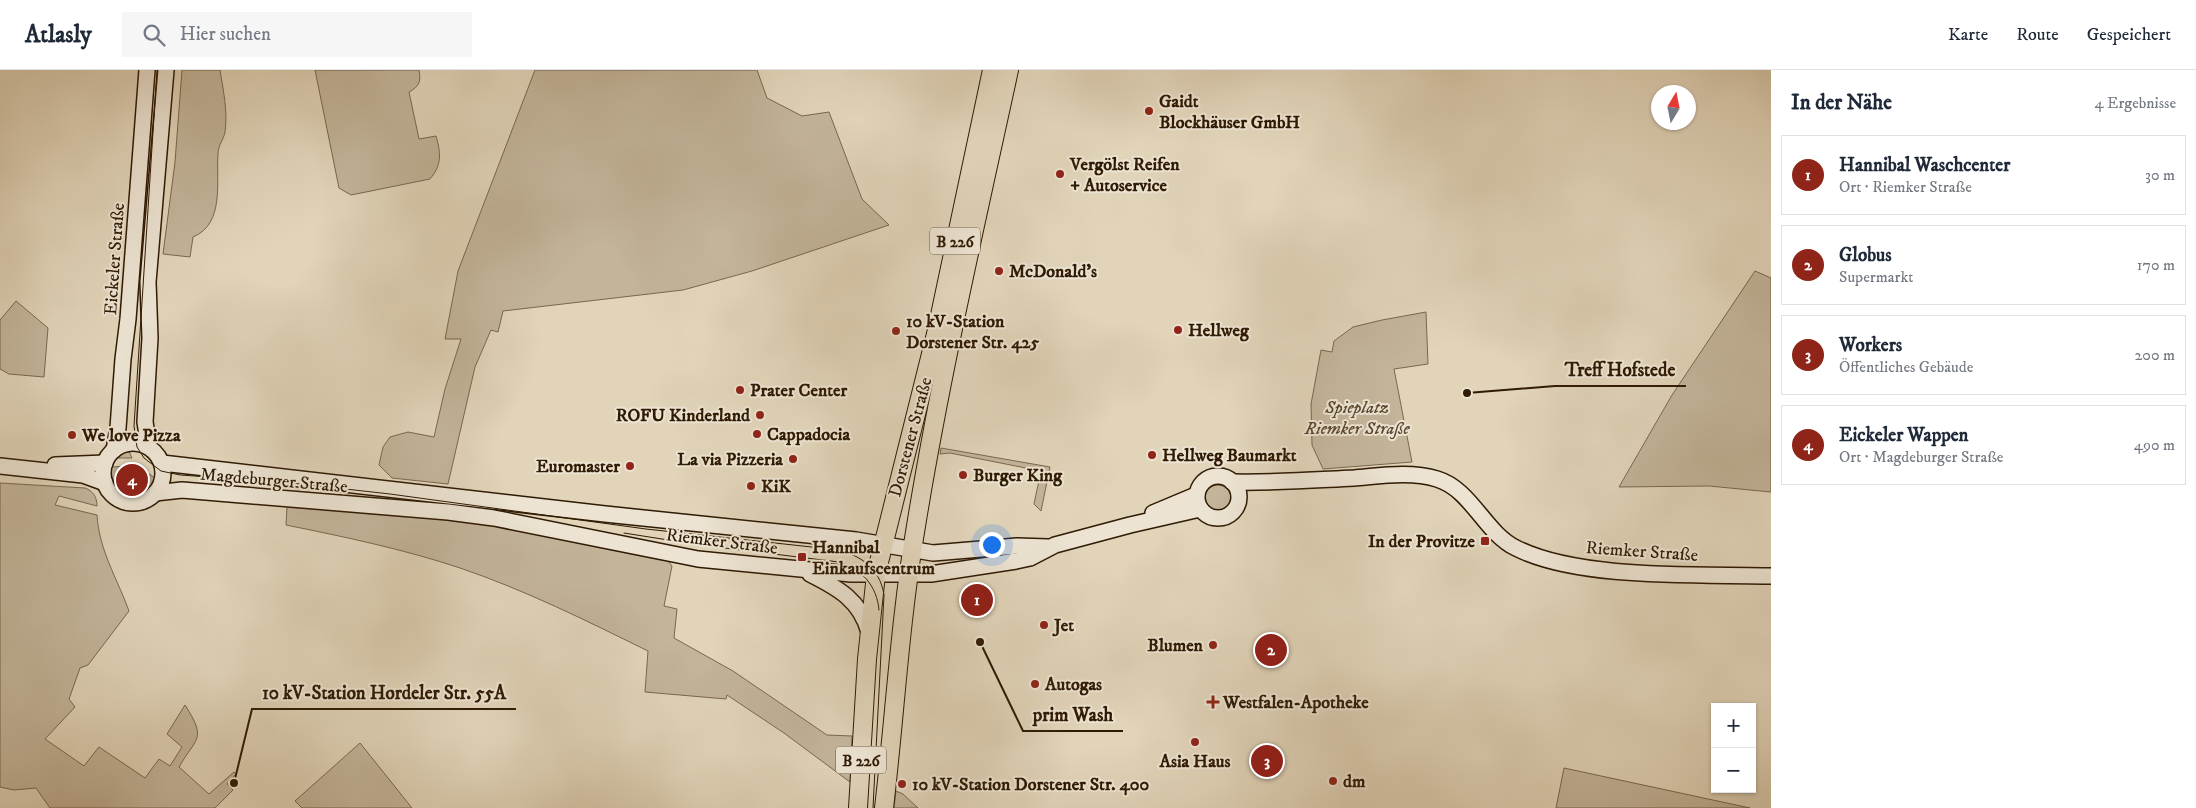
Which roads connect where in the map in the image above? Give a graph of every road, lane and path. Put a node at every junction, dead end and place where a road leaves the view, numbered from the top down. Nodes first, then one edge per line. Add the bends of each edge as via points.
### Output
1 (146, 70) edge
2 (166, 70) edge
3 (992, 70) edge
4 (1009, 70) edge
5 (149, 447) junction
6 (114, 450) junction
7 (105, 462) junction
8 (162, 463) junction
9 (0, 466) edge
10 (39, 469) junction
11 (105, 482) junction
12 (1232, 482) junction
13 (1272, 483) junction
14 (390, 488) joint
15 (155, 493) junction
16 (1239, 499) junction
17 (1198, 502) junction
18 (389, 508) joint
19 (883, 544) junction
20 (1049, 547) junction
21 (912, 550) junction
22 (802, 570) junction
23 (876, 574) junction
24 (908, 574) junction
25 (1771, 576) edge
26 (869, 632) junction
27 (858, 808) edge
28 (884, 808) edge

1 - 6 main road, Eickeler Straße via 128,319
2 - 5 main road, Eickeler Straße via 148,282 145,422
3 - 19 main road, Dorstener Straße / B 226 via 932,349
4 - 21 main road, Dorstener Straße / B 226
5 - 6 main road via 129,443
5 - 8 main road
6 - 7 main road
7 - 10 main road via 48,465
7 - 11 main road
8 - 14 main road, Magdeburger Straße
8 - 15 main road via 163,478
9 - 10 main road
10 - 11 main road
11 - 15 main road via 115,496 126,502 142,502
12 - 13 main road, Riemker Straße
12 - 16 main road
12 - 17 main road via 1222,477 1211,477 1202,483
13 - 16 main road, Riemker Straße
13 - 25 main road, Riemker Straße via 1423,476 1438,479 1452,487 1514,548 1542,558 1614,571
14 - 19 main road, Riemker Straße
15 - 18 main road, Magdeburger Straße via 182,490
16 - 17 main road via 1233,512 1224,518 1211,518
17 - 20 main road, Riemker Straße via 1174,502 1130,525
18 - 22 main road, Riemker Straße via 473,515 677,555
19 - 21 main road, Riemker Straße
19 - 23 main road, Dorstener Straße / B 226
20 - 21 main road, Riemker Straße via 1017,546 940,553
20 - 24 main road, Riemker Straße via 1030,558 1016,561 931,574
21 - 24 main road, Dorstener Straße / B 226
22 - 23 main road, Riemker Straße
22 - 26 main road via 846,595 864,615
23 - 24 main road, Riemker Straße
23 - 26 main road, Dorstener Straße / B 226
24 - 28 main road, Dorstener Straße / B 226
26 - 27 main road, Dorstener Straße / B 226

